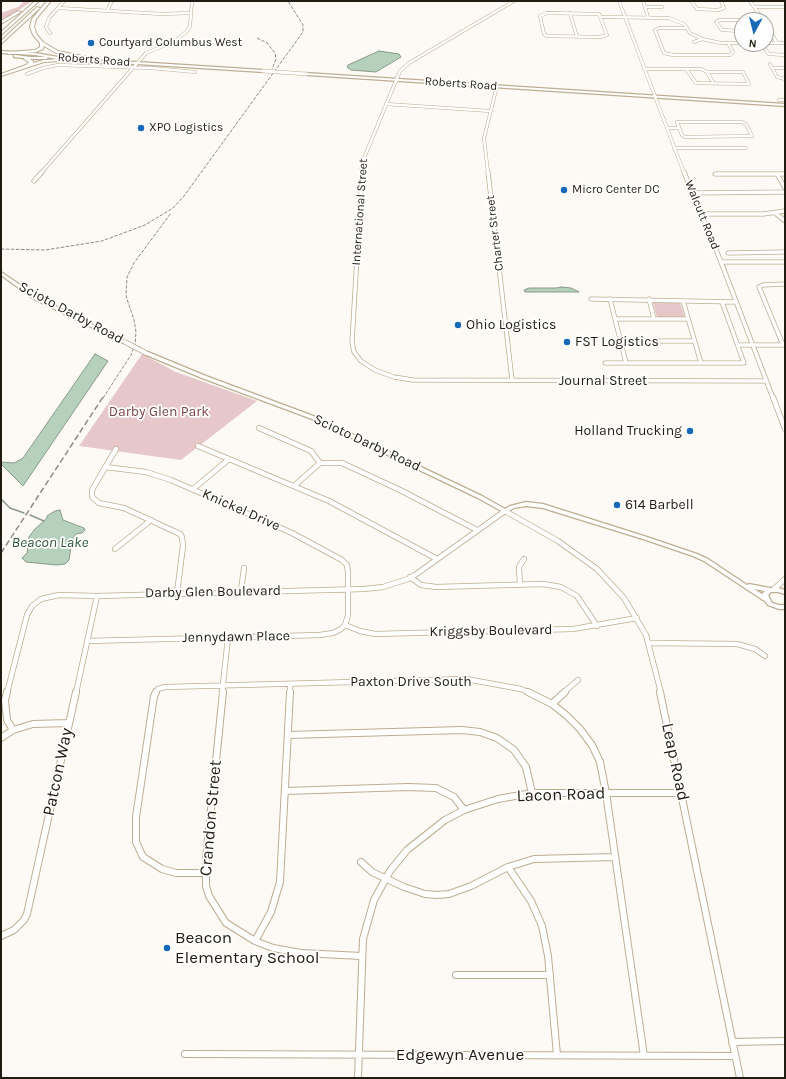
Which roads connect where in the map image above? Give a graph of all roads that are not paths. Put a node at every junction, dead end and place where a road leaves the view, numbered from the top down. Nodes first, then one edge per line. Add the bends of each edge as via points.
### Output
1 (34, 1) edge
2 (37, 1) edge
3 (46, 1) edge
4 (50, 1) edge
5 (64, 1) edge
6 (112, 1) edge
7 (192, 1) edge
8 (514, 1) edge
9 (619, 1) edge
10 (643, 1) edge
11 (691, 1) edge
12 (721, 1) edge
13 (750, 1) edge
14 (645, 7) junction
15 (662, 7) dead end
16 (755, 7) junction
17 (785, 7) edge
18 (58, 8) junction
19 (107, 11) junction
20 (758, 12) edge
21 (191, 13) junction
22 (570, 13) junction
23 (602, 17) junction
24 (625, 17) junction
25 (648, 17) junction
26 (734, 20) edge
27 (1, 23) edge
28 (687, 28) junction
29 (734, 31) edge
30 (50, 33) dead end
31 (1, 34) edge
32 (577, 37) junction
33 (774, 37) edge
34 (702, 39) junction
35 (694, 42) dead end
36 (1, 43) edge
37 (42, 43) junction
38 (728, 43) junction
39 (734, 43) edge
40 (774, 43) edge
41 (778, 43) junction
42 (785, 43) edge
43 (766, 52) edge
44 (4, 53) edge
45 (785, 55) edge
46 (25, 58) junction
47 (52, 58) junction
48 (60, 60) junction
49 (97, 60) junction
50 (137, 63) junction
51 (770, 64) dead end
52 (24, 67) junction
53 (132, 68) junction
54 (644, 68) junction
55 (772, 68) junction
56 (785, 68) edge
57 (686, 69) junction
58 (195, 72) dead end
59 (707, 72) junction
60 (27, 74) dead end
61 (1, 75) edge
62 (784, 79) edge
63 (396, 80) junction
64 (714, 84) junction
65 (497, 86) junction
66 (655, 96) junction
67 (779, 100) dead end
68 (785, 100) edge
69 (386, 104) junction
70 (785, 105) edge
71 (490, 111) junction
72 (667, 128) junction
73 (679, 128) junction
74 (674, 148) junction
75 (746, 148) dead end
76 (715, 174) dead end
77 (777, 174) junction
78 (785, 174) edge
79 (34, 181) dead end
80 (785, 188) edge
81 (785, 192) edge
82 (692, 193) junction
83 (785, 211) edge
84 (774, 213) junction
85 (702, 214) junction
86 (785, 221) edge
87 (785, 252) edge
88 (728, 253) dead end
89 (721, 262) junction
90 (785, 262) edge
91 (1, 273) edge
92 (785, 284) edge
93 (591, 299) dead end
94 (610, 299) junction
95 (649, 299) junction
96 (683, 301) junction
97 (722, 302) junction
98 (735, 302) junction
99 (614, 319) junction
100 (686, 319) junction
101 (654, 320) junction
102 (693, 340) junction
103 (620, 341) junction
104 (738, 345) junction
105 (752, 345) junction
106 (784, 345) edge
107 (605, 363) dead end
108 (626, 363) junction
109 (701, 363) junction
110 (439, 380) joint
111 (512, 380) junction
112 (766, 381) junction
113 (259, 428) dead end
114 (785, 430) edge
115 (198, 446) dead end
116 (116, 449) dead end
117 (228, 460) junction
118 (320, 463) junction
119 (105, 467) junction
120 (294, 486) junction
121 (193, 489) junction
122 (505, 511) junction
123 (151, 520) junction
124 (477, 530) junction
125 (115, 549) dead end
126 (437, 559) junction
127 (524, 559) dead end
128 (244, 568) dead end
129 (410, 577) junction
130 (785, 580) edge
131 (739, 583) junction
132 (520, 585) junction
133 (348, 589) junction
134 (772, 590) junction
135 (241, 591) junction
136 (785, 592) edge
137 (177, 593) junction
138 (97, 596) junction
139 (765, 599) junction
140 (785, 607) edge
141 (637, 618) junction
142 (345, 625) junction
143 (597, 626) junction
144 (228, 638) junction
145 (87, 641) junction
146 (650, 643) junction
147 (766, 656) dead end
148 (578, 680) dead end
149 (290, 684) junction
150 (223, 686) junction
151 (552, 704) junction
152 (69, 723) junction
153 (13, 730) junction
154 (288, 735) junction
155 (1, 738) edge
156 (285, 791) junction
157 (532, 793) junction
158 (606, 793) junction
159 (681, 793) junction
160 (464, 810) junction
161 (615, 857) junction
162 (360, 862) dead end
163 (508, 867) junction
164 (205, 873) junction
165 (386, 878) junction
166 (1, 936) edge
167 (255, 941) junction
168 (362, 956) junction
169 (456, 975) dead end
170 (550, 975) junction
171 (785, 1041) edge
172 (732, 1042) junction
173 (185, 1054) dead end
174 (359, 1055) junction
175 (557, 1056) junction
176 (644, 1056) junction
177 (735, 1056) junction
178 (358, 1078) edge
179 (740, 1078) edge

1 - 27 highway
2 - 31 highway
3 - 36 highway
4 - 37 highway via 32,23 32,31
5 - 18 street
6 - 19 street
7 - 21 street
8 - 63 street, International Street via 409,63
9 - 24 street, Walcutt Road
10 - 14 street
11 - 12 street via 694,8 723,9
13 - 16 street
14 - 15 street
14 - 25 street
16 - 17 street
16 - 20 street
18 - 19 street
18 - 30 street via 49,18 46,27
19 - 21 street
21 - 50 street via 189,28 184,35 146,53
22 - 23 street via 599,14
22 - 32 street
22 - 32 street via 542,14 540,16 544,34
23 - 24 street
23 - 32 street via 608,34 606,36
24 - 25 street
24 - 54 street, Walcutt Road
25 - 28 street via 675,20
26 - 29 street via 716,23 722,30
28 - 34 street via 692,35
28 - 38 street via 655,30 666,54 730,55 732,52
33 - 41 street
34 - 35 street
34 - 38 street
37 - 44 highway via 42,48 36,51
37 - 49 highway via 57,52
38 - 39 street
40 - 41 street
41 - 42 street
43 - 45 street
44 - 46 main road, Roberts Road
44 - 47 main road, Roberts Road via 35,54
46 - 47 main road, Roberts Road
46 - 52 highway via 32,62
47 - 48 main road, Roberts Road
47 - 49 main road, Roberts Road
48 - 50 main road, Roberts Road
48 - 52 highway
49 - 50 main road, Roberts Road
50 - 53 street
50 - 63 main road, Roberts Road, bridge
51 - 55 street
52 - 61 highway
53 - 58 street
53 - 60 street via 58,65
53 - 79 street
54 - 57 street
54 - 66 street, Walcutt Road
55 - 56 street
55 - 62 street via 777,77
57 - 59 street via 701,69
57 - 64 street via 696,83
59 - 64 street
59 - 64 street via 743,72 749,84
63 - 65 main road, Roberts Road
63 - 69 street, International Street
65 - 66 main road, Roberts Road
65 - 71 street, Charter Street
66 - 70 main road, Roberts Road
66 - 72 street, Walcutt Road
67 - 68 street
69 - 71 street
69 - 110 street, International Street via 362,163 352,345 361,361 384,374 409,380
71 - 111 street, Charter Street via 484,141
72 - 73 street
72 - 74 street, Walcutt Road
73 - 73 street via 686,137 751,136 746,124 742,122 678,122
74 - 75 street
74 - 82 street, Walcutt Road
76 - 77 street
77 - 78 street
77 - 80 street
81 - 82 street
82 - 85 street, Walcutt Road
83 - 84 street
84 - 85 street
84 - 86 street
85 - 89 street, Walcutt Road
87 - 88 street
89 - 90 street
89 - 98 street, Walcutt Road
91 - 122 main road, Scioto Darby Road, bridge via 36,298 146,352 204,377 314,418
92 - 106 street via 760,285 759,288
93 - 94 street
94 - 95 street
94 - 99 street
95 - 96 street
95 - 101 street
96 - 97 street
96 - 100 street
97 - 98 street
97 - 104 street
98 - 105 street, Walcutt Road
99 - 101 street
99 - 103 street
100 - 101 street
100 - 102 street
102 - 103 street
102 - 109 street
103 - 108 street
104 - 105 street
104 - 109 street via 744,362
105 - 106 street
105 - 112 street, Walcutt Road
107 - 108 street
108 - 109 street
110 - 111 street, Journal Street
111 - 112 street, Journal Street
112 - 114 street, Walcutt Road
113 - 118 street via 311,451
115 - 117 street
116 - 119 street
117 - 120 street
117 - 121 street
118 - 120 street
118 - 124 street via 335,462 349,465
119 - 121 street, Knickel Drive via 159,475
119 - 123 street via 92,490 95,501 124,508
120 - 126 street via 329,501
121 - 133 street, Knickel Drive via 292,533 342,560 347,565
122 - 124 street, Darby Glen Boulevard
122 - 131 main road via 512,507 531,504 558,510 695,555
122 - 141 street, Leap Road via 586,561 616,588
123 - 125 street
123 - 137 street via 176,531 182,538 184,546
124 - 126 street, Darby Glen Boulevard
126 - 129 street, Darby Glen Boulevard
127 - 132 street via 519,567
128 - 135 street
129 - 132 street via 421,584 436,587
129 - 133 street, Darby Glen Boulevard via 383,587
130 - 134 street
131 - 134 main road
131 - 139 main road
132 - 143 street via 552,585 570,591
133 - 135 street, Darby Glen Boulevard
133 - 142 street via 348,616
134 - 136 main road
134 - 139 main road via 765,594
135 - 137 street, Darby Glen Boulevard
137 - 138 street, Darby Glen Boulevard
138 - 145 street, Patcon Way
138 - 153 street, Darby Glen Boulevard via 53,595 41,599 32,606 27,615 6,700 7,720
139 - 140 main road via 774,606
141 - 143 street, Kriggsby Boulevard
141 - 146 street, Leap Road
142 - 143 street, Kriggsby Boulevard via 375,634 573,629
142 - 144 street, Jennydawn Place via 326,635
144 - 145 street, Jennydawn Place
144 - 150 street, Crandon Street
145 - 152 street, Patcon Way
146 - 147 street via 737,644 750,647
146 - 159 street, Leap Road
148 - 151 street
149 - 150 street, Paxton Drive South
149 - 151 street, Paxton Drive South via 466,679 521,689
149 - 154 street
150 - 164 street, Crandon Street
150 - 164 street, Paxton Drive South via 158,689 154,696 136,823 136,842 143,857 162,869 176,873
151 - 158 street, Paxton Drive South via 592,745 600,762
152 - 153 street via 34,724
152 - 166 street, Patcon Way via 27,914 14,930
153 - 155 street
154 - 156 street
154 - 157 street via 462,730 480,732 497,738 514,750 526,767
156 - 160 street via 436,788 448,793
156 - 167 street via 280,882 271,912
157 - 158 street, Lacon Road
157 - 160 street, Lacon Road via 498,799
158 - 159 street, Lacon Road
158 - 161 street, Paxton Drive South
159 - 172 street, Leap Road
160 - 165 street, Lacon Road via 440,824 407,850
161 - 163 street via 547,857
161 - 176 street, Paxton Drive South
162 - 165 street via 372,872
163 - 165 street via 449,894 425,894
163 - 170 street via 531,901 542,926
164 - 167 street, Crandon Street via 209,896 220,915 226,923
165 - 168 street, Lacon Road via 374,900 363,939
167 - 168 street, Crandon Street via 273,948 300,953
168 - 174 street, Lacon Road
169 - 170 street
170 - 175 street
171 - 172 street
172 - 177 street, Leap Road
173 - 174 street, Edgewyn Avenue
174 - 175 street, Edgewyn Avenue
174 - 178 street, Lacon Road
175 - 176 street, Edgewyn Avenue
176 - 177 street, Edgewyn Avenue
177 - 179 street, Leap Road

